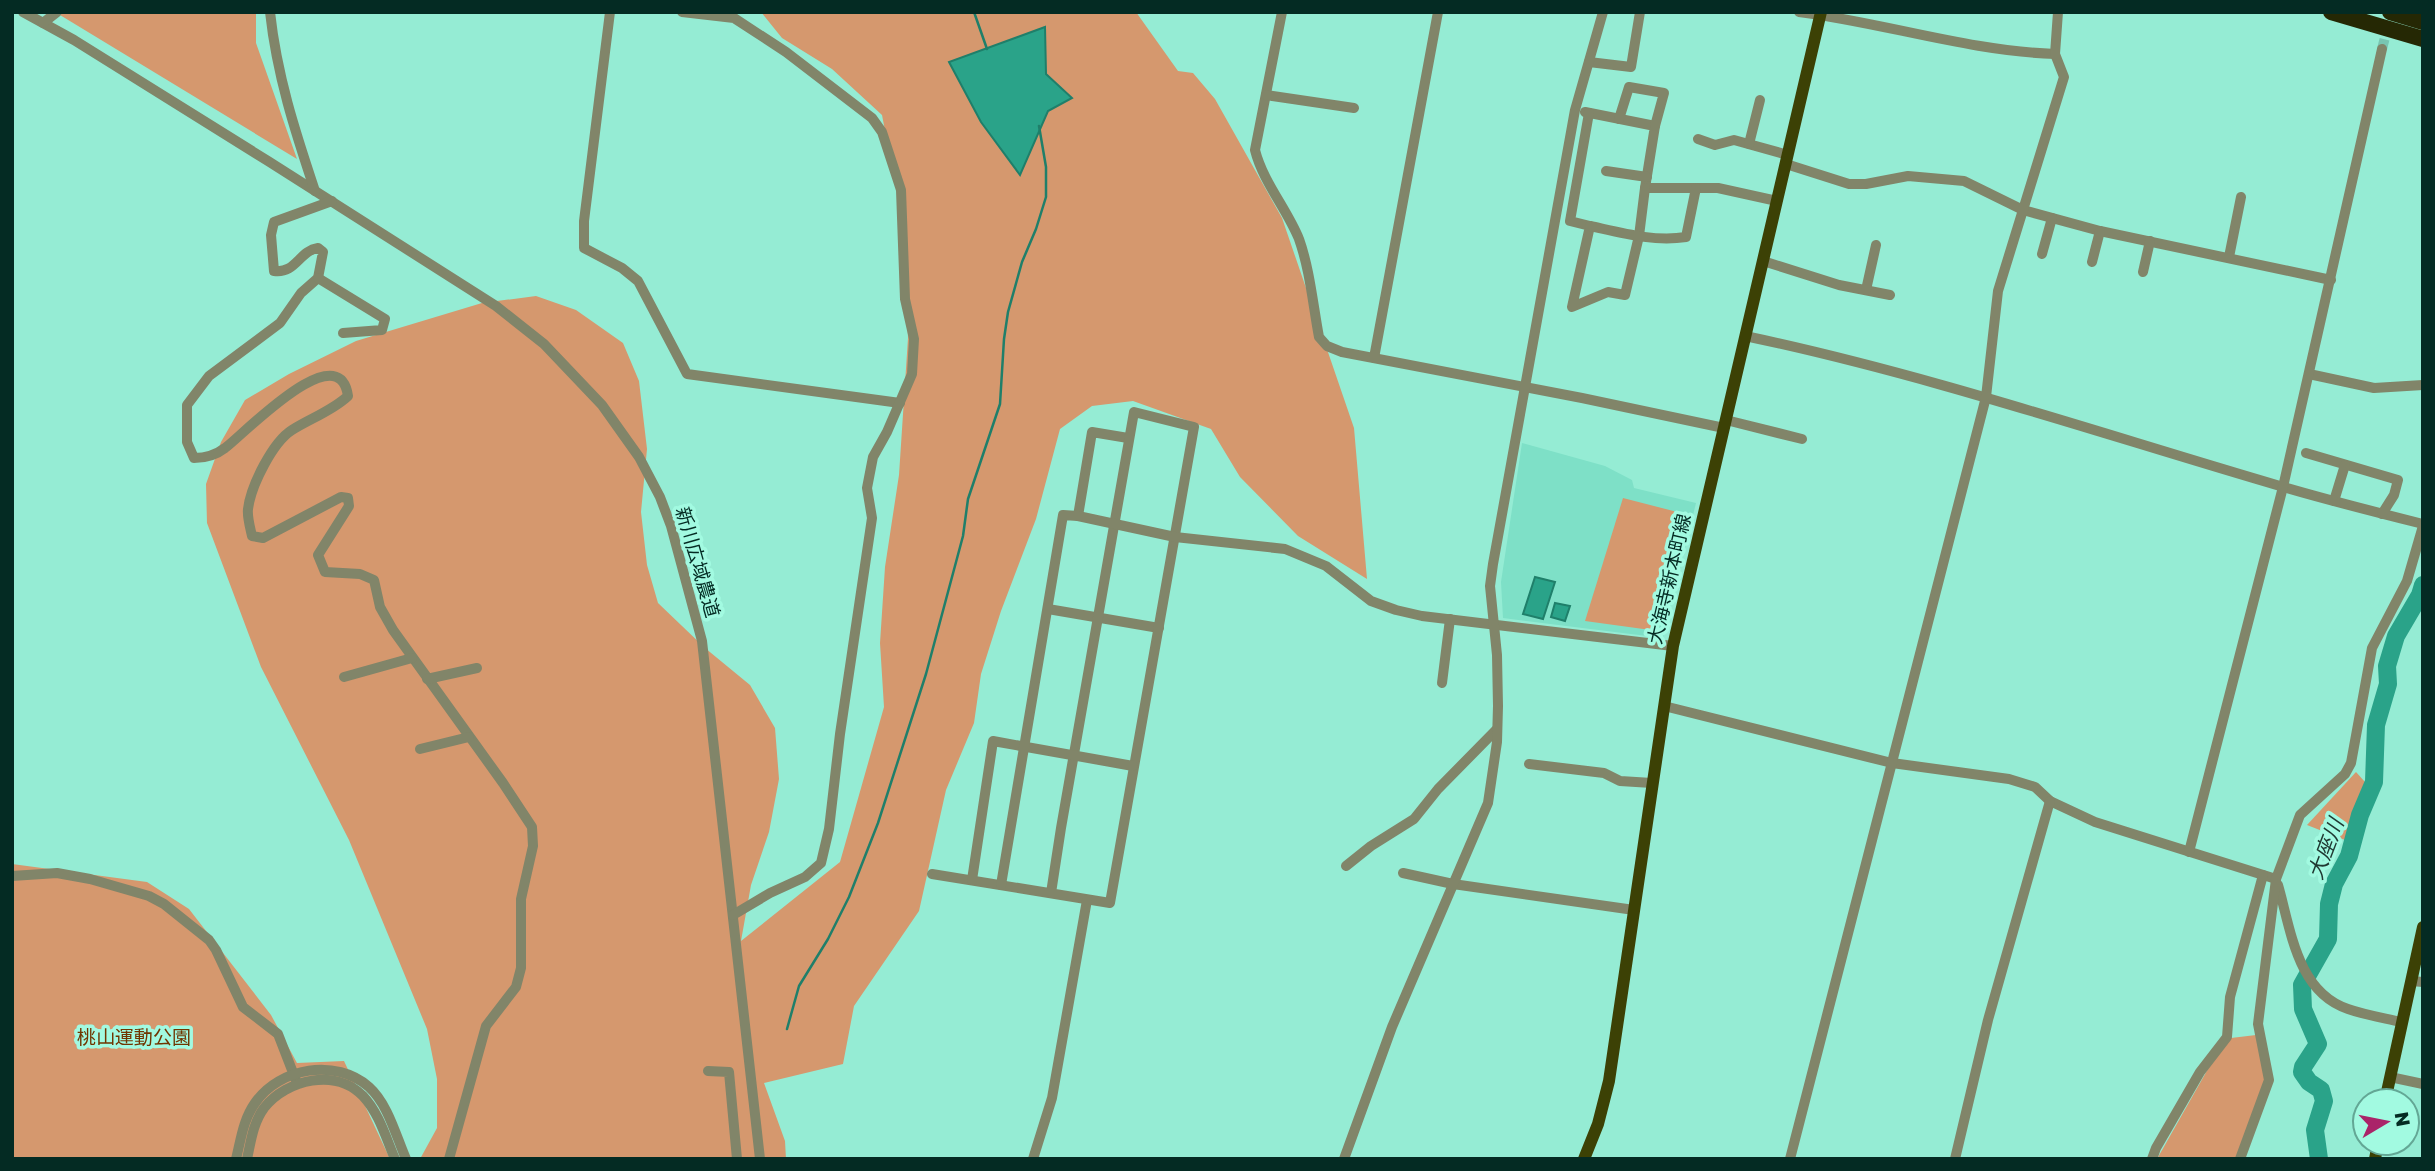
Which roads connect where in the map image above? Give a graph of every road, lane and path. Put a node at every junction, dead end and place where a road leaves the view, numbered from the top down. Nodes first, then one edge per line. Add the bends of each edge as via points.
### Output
1 (23, 12) edge
2 (57, 12) edge
3 (270, 12) edge
4 (610, 12) edge
5 (682, 12) edge
6 (1282, 12) edge
7 (1438, 12) edge
8 (1603, 12) edge
9 (1640, 12) edge
10 (1799, 12) edge
11 (2058, 12) edge
12 (2331, 12) edge
13 (2390, 12) edge
14 (1821, 14) edge
15 (2417, 20) edge
16 (43, 23) junction
17 (2423, 39) edge
18 (2382, 49) tunnel mouth
19 (2055, 54) junction
20 (1589, 62) junction
21 (1266, 95) junction
22 (1760, 100) dead end
23 (1354, 108) dead end
24 (1576, 110) junction
25 (1589, 113) junction
26 (1619, 119) junction
27 (1655, 126) junction
28 (1698, 139) dead end
29 (1749, 144) junction
30 (1787, 160) junction
31 (1606, 172) dead end
32 (1646, 183) junction
33 (1696, 188) junction
34 (315, 191) junction
35 (2241, 197) dead end
36 (332, 201) junction
37 (1777, 201) junction
38 (2022, 210) junction
39 (2052, 218) junction
40 (1590, 226) junction
41 (2100, 231) junction
42 (1639, 236) junction
43 (2150, 241) junction
44 (1876, 245) dead end
45 (2042, 254) dead end
46 (2229, 257) junction
47 (1763, 261) junction
48 (2092, 262) dead end
49 (2143, 272) dead end
50 (318, 278) junction
51 (2331, 279) junction
52 (1866, 290) junction
53 (1890, 295) dead end
54 (343, 333) dead end
55 (1745, 336) junction
56 (1374, 358) junction
57 (2309, 374) junction
58 (2423, 385) edge
59 (1525, 386) junction
60 (1986, 397) junction
61 (900, 403) junction
62 (1725, 424) junction
63 (1128, 438) junction
64 (1802, 439) dead end
65 (2306, 453) dead end
66 (2345, 464) junction
67 (2283, 487) junction
68 (2334, 501) junction
69 (2382, 514) junction
70 (1077, 516) junction
71 (2423, 525) edge
72 (1114, 526) junction
73 (1175, 537) junction
74 (1048, 609) junction
75 (1098, 617) junction
76 (1450, 619) junction
77 (1493, 623) junction
78 (1158, 628) junction
79 (1673, 646) junction
80 (412, 658) junction
81 (477, 668) dead end
82 (345, 677) dead end
83 (427, 679) junction
84 (1442, 683) dead end
85 (1664, 706) junction
86 (1497, 729) junction
87 (469, 737) junction
88 (1024, 747) junction
89 (420, 749) dead end
90 (1073, 757) junction
91 (1892, 763) junction
92 (1529, 764) dead end
93 (1133, 766) junction
94 (1652, 783) junction
95 (2050, 801) junction
96 (2189, 852) junction
97 (1346, 866) dead end
98 (1403, 873) dead end
99 (932, 874) dead end
100 (2263, 874) junction
101 (12, 876) edge
102 (2276, 879) junction
103 (972, 880) junction
104 (1453, 884) junction
105 (1001, 885) junction
106 (1051, 893) junction
107 (1087, 900) junction
108 (1634, 910) junction
109 (733, 915) junction
110 (2423, 927) edge
111 (2417, 981) edge
112 (2401, 1022) junction
113 (708, 1071) dead end
114 (2390, 1077) junction
115 (295, 1079) junction
116 (2423, 1084) edge
117 (2388, 1087) edge
118 (236, 1159) edge
119 (247, 1159) edge
120 (395, 1159) edge
121 (406, 1159) edge
122 (449, 1159) edge
123 (737, 1159) edge
124 (760, 1159) edge
125 (1033, 1159) edge
126 (1343, 1159) edge
127 (1584, 1159) edge
128 (1790, 1159) edge
129 (1955, 1159) edge
130 (2152, 1159) edge
131 (2240, 1159) edge

1 - 16 street, 新川広域農道
2 - 16 street
3 - 34 street via 275,56
4 - 61 street via 584,248 638,281 687,374
5 - 61 street via 734,18 872,118 882,132 901,190 905,299 914,339 912,374
6 - 21 street
7 - 56 street
8 - 20 street
9 - 20 street via 1631,66
10 - 14 street
11 - 19 street
12 - 17 highway
13 - 15 highway
14 - 19 street via 1969,44
14 - 30 main road, 大海寺新本町線
16 - 34 street, 新川広域農道
18 - 51 street
19 - 38 street via 2064,77
20 - 24 street
21 - 23 street
21 - 56 street via 1255,150 1299,241 1319,337 1342,352
22 - 29 street
24 - 25 street
24 - 59 street
25 - 26 street
25 - 40 street via 1570,221
26 - 27 street
26 - 27 street via 1629,88 1664,93
27 - 32 street
28 - 29 street via 1715,145 1734,140
29 - 30 street
30 - 37 main road, 大海寺新本町線
30 - 38 street via 1849,184 1908,176 1964,181
31 - 32 street
32 - 33 street
32 - 42 street
33 - 37 street
33 - 42 street via 1686,237
34 - 36 street, 新川広域農道
35 - 46 street
36 - 50 street via 274,222 271,235 274,271 290,269 308,249 318,248 323,252
36 - 109 street, 新川広域農道 via 496,306 544,344 602,405 639,457 671,526 702,641
37 - 47 main road, 大海寺新本町線
38 - 39 street
38 - 60 street via 1998,291
39 - 41 street
39 - 45 street
40 - 42 street
40 - 42 street via 1572,307 1608,292 1625,295
41 - 43 street
41 - 48 street
43 - 46 street
43 - 49 street
44 - 52 street
46 - 51 street
47 - 52 street
47 - 55 main road, 大海寺新本町線
50 - 54 street via 385,319 382,330
50 - 80 street via 280,323 209,376 187,405 187,442 194,458 205,458 223,450 289,392 318,379 341,379 348,396 291,430 274,448 248,510 252,536 263,538 341,497 348,498 349,506 319,560 325,572 360,574 374,580 380,607
51 - 57 street
52 - 53 street
55 - 60 street
55 - 62 main road, 大海寺新本町線
56 - 59 street
57 - 58 street via 2374,388
57 - 67 street
59 - 62 street
59 - 77 street via 1490,586
60 - 67 street
60 - 91 street
61 - 109 street via 873,457 867,488 872,517 821,863 805,877
62 - 64 street
62 - 79 main road, 大海寺新本町線
63 - 70 street via 1091,432
63 - 72 street
63 - 73 street via 1134,412 1194,426
65 - 66 street
66 - 68 street
66 - 69 street via 2398,480
67 - 68 street
67 - 96 street
68 - 69 street
69 - 71 street
70 - 72 street
70 - 74 street via 1063,515
71 - 102 street via 2407,580 2372,648 2351,763 2300,815
72 - 73 street
72 - 75 street
73 - 76 street via 1285,549 1326,566 1371,601
73 - 78 street
74 - 75 street
74 - 88 street
75 - 78 street
75 - 90 street
76 - 77 street
76 - 84 street
77 - 79 street
77 - 86 street
78 - 93 street
79 - 85 main road, 大海寺新本町線
80 - 82 street
80 - 83 street
81 - 83 street
83 - 87 street
85 - 91 street
85 - 94 main road, 大海寺新本町線
86 - 97 street via 1414,819
86 - 104 street via 1488,803
87 - 89 street
87 - 122 street via 532,827 533,846 521,899 521,968 516,987 486,1026
88 - 90 street
88 - 103 street via 993,741
88 - 105 street
90 - 93 street
90 - 106 street
91 - 95 street via 2009,779 2035,788
91 - 128 street
92 - 94 street
93 - 107 street via 1110,903
94 - 108 main road, 大海寺新本町線
95 - 96 street via 2095,822
95 - 129 street via 1988,1020
96 - 100 street
98 - 104 street
99 - 103 street
100 - 102 street
100 - 130 street via 2230,997 2227,1037 2200,1072
101 - 115 street via 57,873 90,879 164,904 209,940 243,1007 278,1034
102 - 112 street via 2300,966 2320,992 2346,1008
102 - 131 street via 2258,1024 2269,1080
103 - 105 street
104 - 108 street
104 - 126 street via 1392,1027
105 - 106 street
106 - 107 street
107 - 125 street via 1052,1098
108 - 127 main road, 大海寺新本町線 via 1609,1081
109 - 124 street, 新川広域農道
110 - 111 main road
111 - 112 main road
112 - 114 main road
113 - 123 street via 729,1072
114 - 116 street
114 - 117 main road
115 - 118 street via 273,1086 256,1101 245,1121
115 - 119 street via 264,1108 254,1125
115 - 120 street via 331,1079 363,1096
115 - 121 street via 332,1069 370,1088

